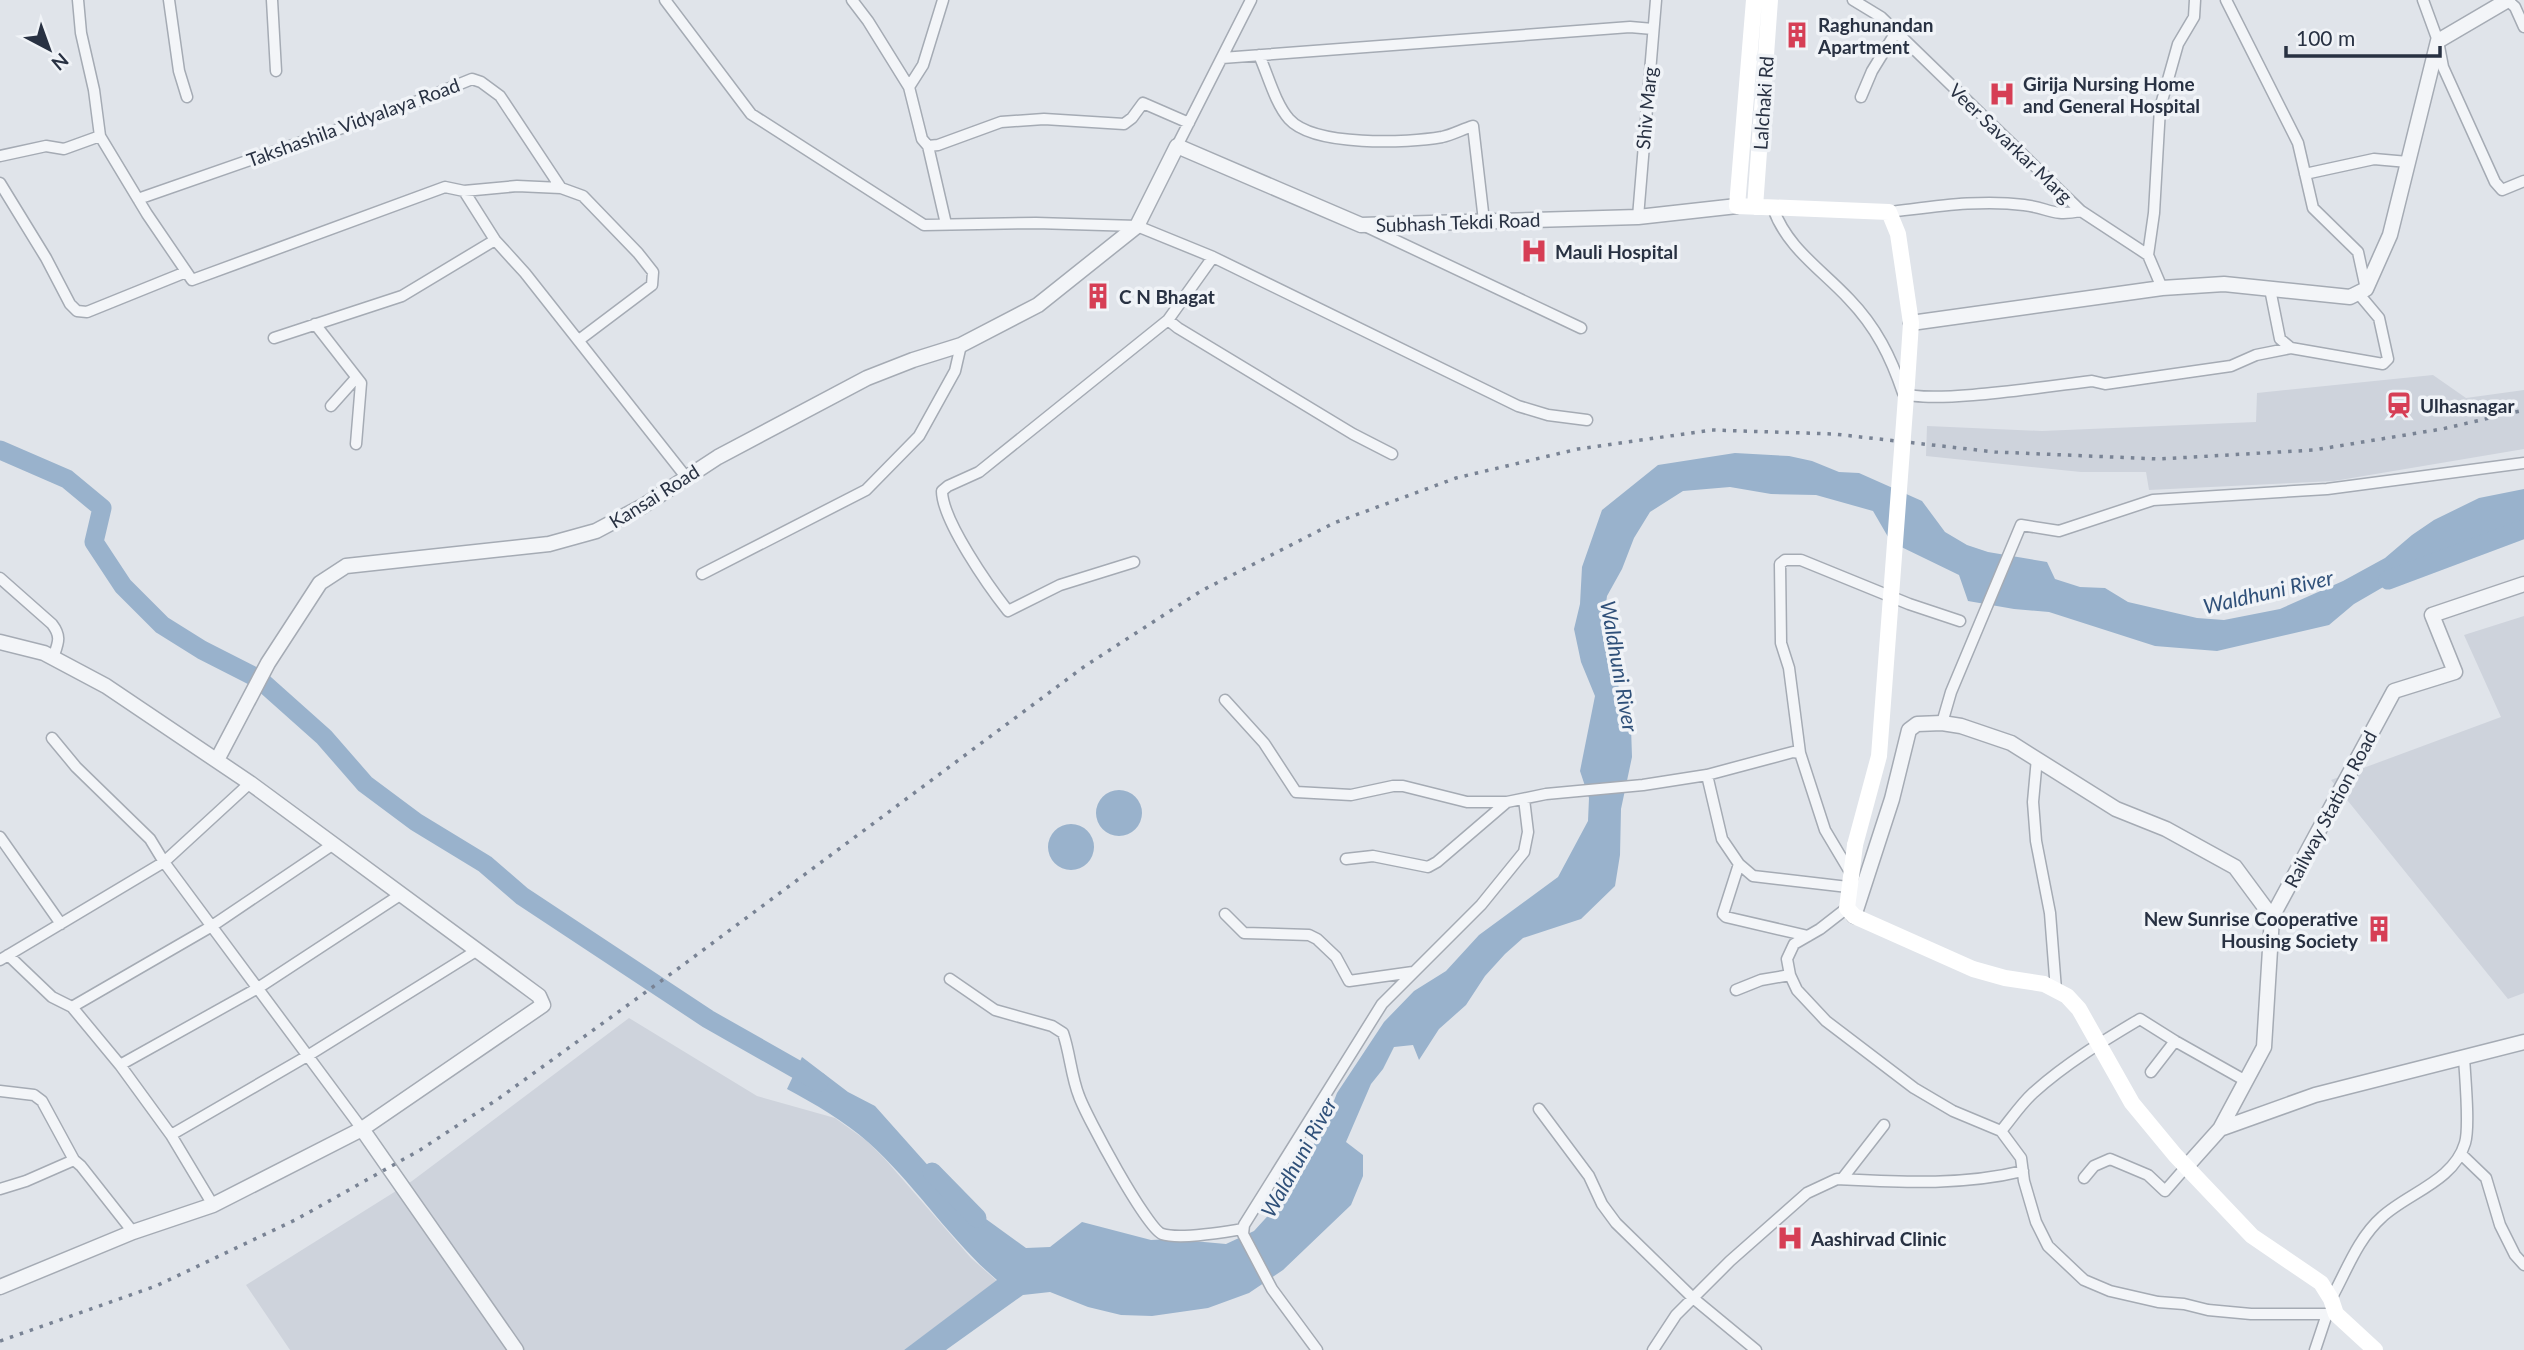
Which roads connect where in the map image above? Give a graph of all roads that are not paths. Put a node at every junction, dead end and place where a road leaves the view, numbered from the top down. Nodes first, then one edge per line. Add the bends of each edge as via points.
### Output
1 (78, 0) edge
2 (169, 0) edge
3 (272, 0) edge
4 (665, 0) edge
5 (852, 0) edge
6 (943, 0) edge
7 (1251, 0) edge
8 (1656, 0) edge
9 (1754, 0) edge
10 (1770, 0) edge
11 (1853, 0) edge
12 (2194, 0) edge
13 (2226, 0) edge
14 (2423, 0) edge
15 (2507, 0) edge
16 (2524, 27) edge
17 (1653, 29) junction
18 (1896, 32) junction
19 (2438, 41) junction
20 (1259, 55) junction
21 (1222, 58) junction
22 (276, 71) dead end
23 (909, 87) junction
24 (187, 97) dead end
25 (1861, 97) dead end
26 (1189, 123) junction
27 (100, 136) junction
28 (928, 146) junction
29 (1177, 146) junction
30 (0, 156) edge
31 (2408, 162) junction
32 (2305, 174) junction
33 (2524, 181) edge
34 (0, 183) edge
35 (561, 188) junction
36 (464, 191) junction
37 (138, 199) junction
38 (1737, 206) junction
39 (1755, 207) junction
40 (1773, 208) junction
41 (2081, 211) junction
42 (1889, 212) junction
43 (1638, 217) junction
44 (1484, 221) junction
45 (946, 224) junction
46 (1361, 225) junction
47 (1137, 226) junction
48 (495, 240) junction
49 (2148, 255) junction
50 (1213, 257) junction
51 (186, 272) junction
52 (2162, 288) junction
53 (2270, 289) junction
54 (2362, 291) junction
55 (1168, 320) junction
56 (1911, 323) junction
57 (315, 324) junction
58 (1581, 328) dead end
59 (274, 338) dead end
60 (579, 340) junction
61 (961, 345) junction
62 (2291, 348) junction
63 (356, 378) junction
64 (331, 406) dead end
65 (1587, 420) dead end
66 (356, 444) dead end
67 (1392, 454) dead end
68 (2524, 463) edge
69 (687, 477) junction
70 (1134, 562) dead end
71 (702, 574) dead end
72 (0, 579) edge
73 (2524, 584) edge
74 (1960, 621) dead end
75 (0, 642) edge
76 (53, 658) junction
77 (1226, 700) dead end
78 (1942, 723) junction
79 (52, 738) dead end
80 (1800, 753) junction
81 (2037, 758) junction
82 (217, 760) junction
83 (1707, 775) junction
84 (250, 783) junction
85 (1524, 799) junction
86 (1507, 802) junction
87 (0, 837) edge
88 (332, 845) junction
89 (1346, 859) dead end
90 (164, 862) junction
91 (1738, 864) junction
92 (1849, 880) junction
93 (400, 895) junction
94 (1850, 912) junction
95 (1226, 914) dead end
96 (2272, 917) junction
97 (61, 923) junction
98 (212, 926) junction
99 (1808, 936) junction
100 (476, 951) junction
101 (4, 957) edge
102 (1413, 972) junction
103 (1790, 975) junction
104 (950, 979) dead end
105 (258, 988) junction
106 (1736, 990) dead end
107 (2056, 990) junction
108 (72, 1007) junction
109 (2175, 1041) junction
110 (2524, 1042) edge
111 (2099, 1044) junction
112 (309, 1055) junction
113 (2464, 1057) junction
114 (120, 1065) junction
115 (2151, 1072) dead end
116 (2246, 1081) junction
117 (0, 1091) edge
118 (1539, 1109) dead end
119 (1884, 1125) dead end
120 (362, 1129) junction
121 (2220, 1129) junction
122 (2001, 1131) junction
123 (172, 1135) junction
124 (2461, 1154) junction
125 (74, 1160) junction
126 (2186, 1167) junction
127 (2023, 1171) junction
128 (2084, 1178) dead end
129 (1842, 1180) junction
130 (0, 1189) edge
131 (213, 1205) junction
132 (1243, 1231) junction
133 (133, 1232) junction
134 (2524, 1265) edge
135 (0, 1287) edge
136 (1693, 1298) junction
137 (2331, 1309) junction
138 (516, 1350) edge
139 (1317, 1350) edge
140 (1653, 1350) edge
141 (1756, 1350) edge
142 (2315, 1350) edge
143 (2375, 1350) edge

1 - 27 street
2 - 24 street
3 - 22 street
4 - 45 street via 751,114 924,225
5 - 23 street
6 - 23 street via 923,65
7 - 21 street
8 - 17 street, Shiv Marg
9 - 38 main road, Lalchaki Rd
10 - 39 main road, Lalchaki Rd
11 - 18 street, Veer Savarkar Marg
12 - 49 street via 2194,16 2178,44 2160,108
13 - 32 street via 2298,143
14 - 19 street
15 - 16 street
15 - 19 street
17 - 20 street via 1630,27
17 - 43 street, Shiv Marg
18 - 25 street
18 - 41 street, Veer Savarkar Marg
19 - 31 street
19 - 33 street via 2443,67 2494,182 2502,190
20 - 21 street
20 - 44 street via 1291,121 1336,140 1443,136 1473,126
21 - 26 street
23 - 28 street via 922,139
26 - 28 street via 1143,103 1124,124 1044,119 1001,122
26 - 29 street
27 - 30 street via 64,149 46,146
27 - 37 street
28 - 45 street
29 - 46 street, Subhash Tekdi Road
29 - 47 street
31 - 32 street via 2374,159
31 - 54 street via 2390,235
32 - 54 street via 2313,208 2358,252
34 - 51 street via 77,311 87,312
35 - 36 street
35 - 37 street, Takshashila Vidyalaya Road via 500,96 472,79
35 - 60 street via 583,196 653,272 652,285
36 - 48 street
36 - 51 street via 445,187 192,280
37 - 51 street
38 - 39 main road, Subhash Tekdi Road
38 - 43 street, Subhash Tekdi Road
39 - 40 main road, Subhash Tekdi Road
40 - 42 main road, Subhash Tekdi Road
40 - 62 street via 1792,242 1872,326 1903,393 1911,397 2092,381 2105,384 2231,366
41 - 42 street via 2055,214 2025,205 1971,204
41 - 49 street, Veer Savarkar Marg
42 - 56 main road via 1898,234
43 - 44 street, Subhash Tekdi Road
44 - 46 street, Subhash Tekdi Road
45 - 47 street
46 - 58 street
47 - 50 street
47 - 61 street, Kansai Road via 1038,305
48 - 57 street via 402,296
48 - 60 street
49 - 52 street
50 - 55 street
50 - 65 street via 1518,406
52 - 53 street via 2224,284
52 - 56 street
53 - 54 street via 2350,297
53 - 62 street via 2280,339
54 - 62 street via 2379,318 2386,363
55 - 67 street
55 - 70 street via 979,472 942,491 953,524 1008,611 1060,585
56 - 92 main road, bridge via 1879,756
57 - 59 street
57 - 63 street
60 - 69 street
61 - 69 street, Kansai Road via 867,378
61 - 71 street via 955,371 919,436 866,490
63 - 64 street
63 - 66 street via 362,391
68 - 78 street via 2327,489 2153,500 2059,531 2021,525
69 - 82 street, Kansai Road via 596,531 549,544 346,566 320,583 268,663
72 - 76 street via 58,632
73 - 96 street, Railway Station Road via 2432,615 2455,672 2394,691
74 - 80 street via 1801,561 1780,564 1782,643
75 - 76 street
76 - 82 street via 106,686
77 - 86 street via 1264,743 1296,792 1351,795 1404,786 1467,802
78 - 81 street via 2011,743
78 - 94 street via 1917,724 1909,730 1892,799
79 - 90 street via 150,839
80 - 83 street
80 - 92 street via 1825,830
81 - 96 street via 2116,809 2235,867
81 - 107 street via 2035,828 2050,912
82 - 84 street
83 - 85 street
83 - 91 street via 1722,839
84 - 88 street
84 - 90 street
85 - 86 street
85 - 102 street via 1528,832 1524,852 1480,905
86 - 89 street via 1429,867 1373,856
87 - 97 street
88 - 93 street
88 - 98 street
90 - 97 street
90 - 98 street
91 - 92 street via 1753,876
91 - 99 street via 1723,910 1726,918
92 - 94 main road
93 - 100 street
93 - 105 street
94 - 99 street
94 - 107 main road via 1973,969
95 - 102 street via 1244,933 1317,939 1336,957 1349,981
96 - 116 street, Railway Station Road via 2264,1047
97 - 101 street
98 - 105 street
98 - 108 street
99 - 103 street via 1794,944 1787,959
100 - 112 street
100 - 120 street via 539,996 542,1005
101 - 108 street via 52,997
102 - 132 street via 1382,1004
103 - 106 street
103 - 122 street via 1797,990 1826,1021 1878,1062 1938,1102
104 - 132 street via 995,1010 1063,1033 1079,1096 1156,1231 1168,1236
105 - 112 street
105 - 114 street
107 - 111 main road via 2079,1009
108 - 114 street
109 - 111 street via 2140,1019
109 - 115 street
109 - 116 street
110 - 113 street
111 - 122 street via 2030,1096
111 - 126 main road via 2132,1103
112 - 120 street
112 - 123 street
113 - 121 street via 2315,1096
113 - 124 street via 2466,1140
114 - 123 street
116 - 121 street, Railway Station Road
117 - 125 street via 42,1101
118 - 136 street via 1589,1176 1608,1213
119 - 129 street
120 - 131 street
120 - 138 street
121 - 126 street, Railway Station Road
122 - 127 street via 2021,1158
123 - 131 street
124 - 134 street via 2486,1178 2500,1225
124 - 137 street via 2449,1170 2372,1227
125 - 130 street
125 - 133 street
126 - 128 street via 2165,1191 2148,1175 2110,1158
126 - 137 main road via 2252,1236 2321,1283
127 - 129 street via 1961,1182
127 - 137 street via 2036,1222 2048,1246 2084,1280 2158,1303 2251,1314
129 - 136 street via 1807,1193
131 - 133 street
132 - 139 street via 1272,1289
133 - 135 street
136 - 140 street
136 - 141 street
137 - 142 street
137 - 143 main road

